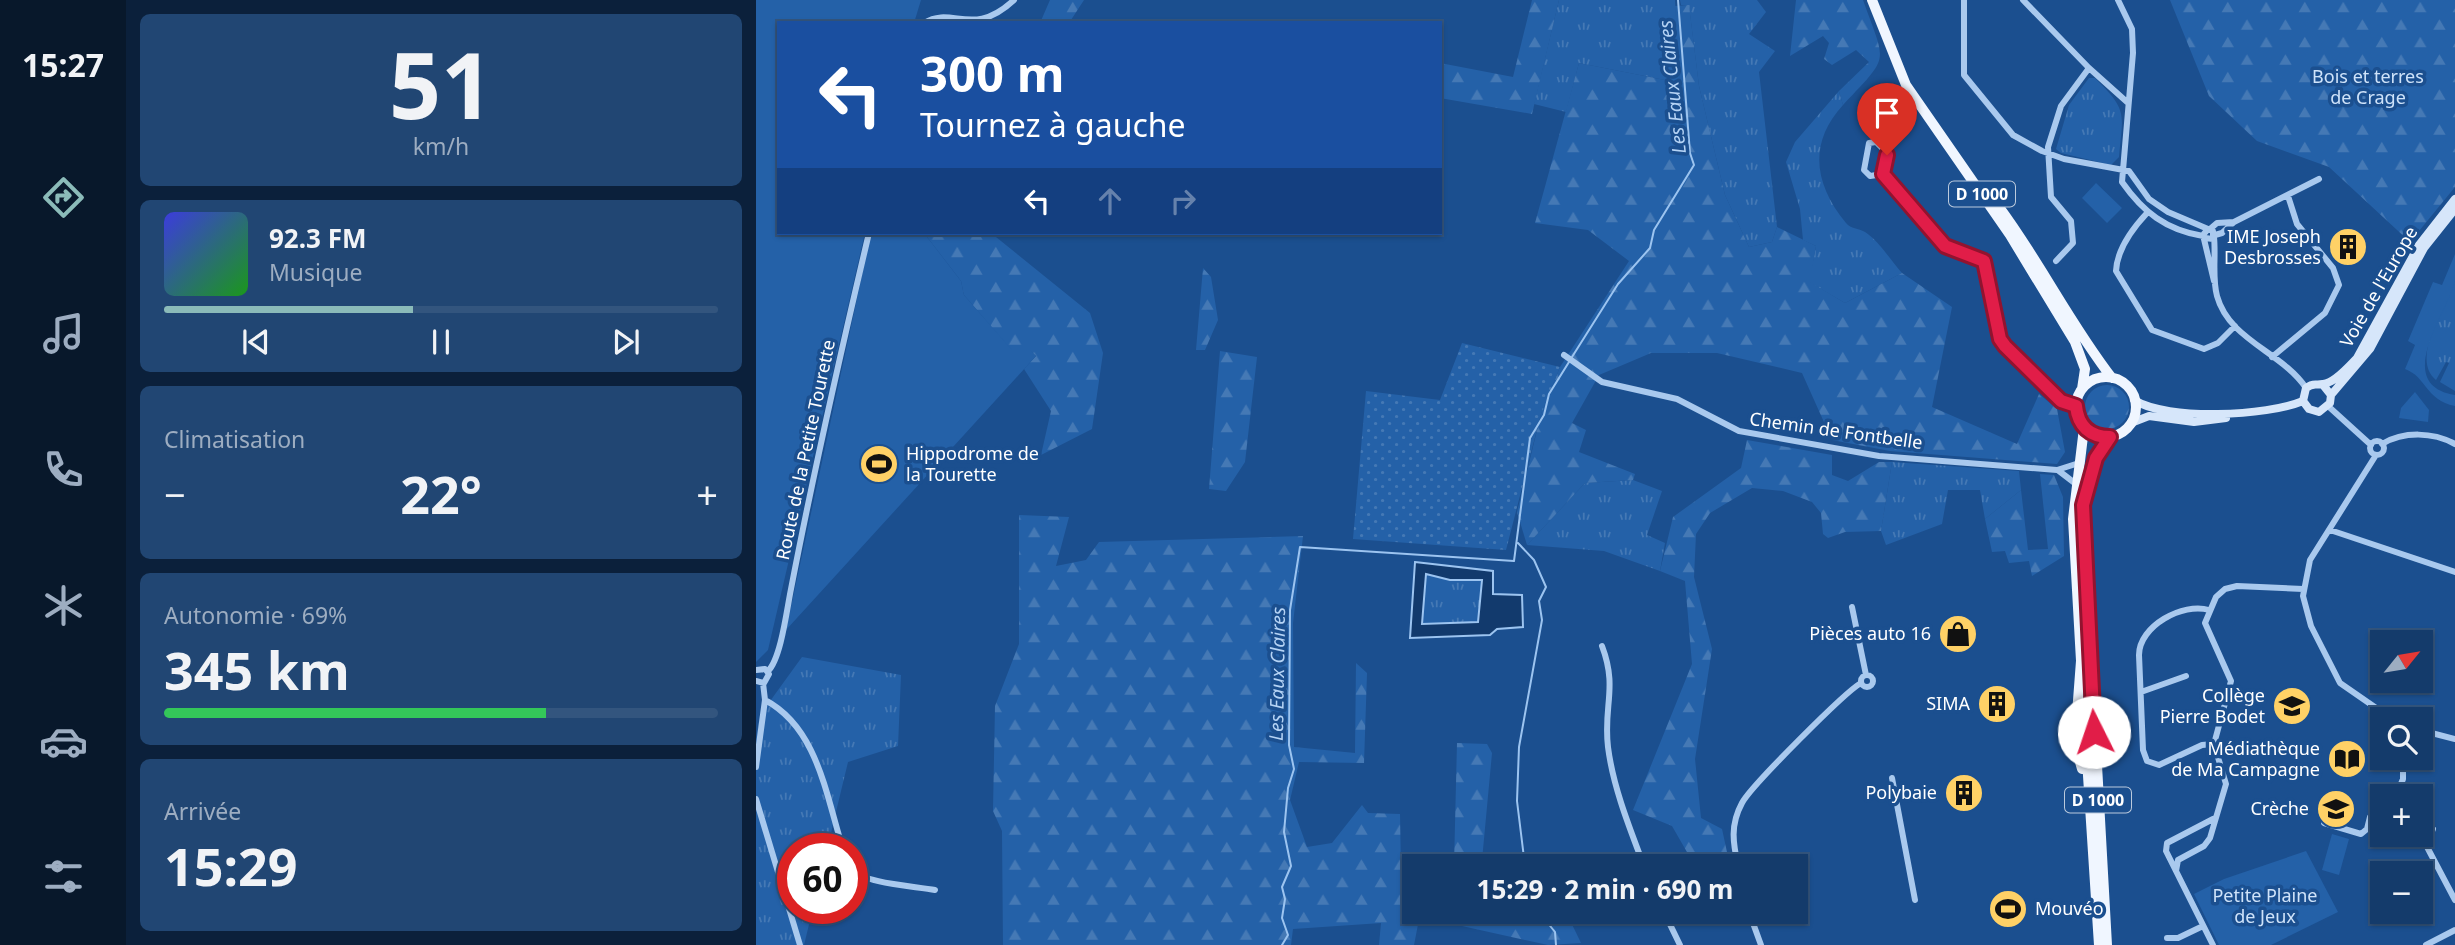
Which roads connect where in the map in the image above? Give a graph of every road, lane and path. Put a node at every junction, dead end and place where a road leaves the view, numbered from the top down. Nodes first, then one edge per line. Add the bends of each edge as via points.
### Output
1 (1014, 0) edge
2 (1874, 0) edge
3 (1964, 0) edge
4 (2023, 0) edge
5 (2118, 0) edge
6 (930, 21) edge
7 (979, 21) edge
8 (979, 21) edge
9 (2089, 68) junction
10 (2127, 102) junction
11 (2048, 153) junction
12 (2122, 169) junction
13 (1883, 174) junction
14 (2319, 179) dead end
15 (2288, 195) junction
16 (2455, 199) edge
17 (2455, 209) edge
18 (2147, 213) junction
19 (2211, 232) junction
20 (869, 235) edge
21 (2204, 237) junction
22 (2056, 261) dead end
23 (2215, 283) junction
24 (2235, 326) junction
25 (1566, 356) dead end
26 (2272, 357) junction
27 (2112, 378) junction
28 (2323, 385) junction
29 (2306, 388) junction
30 (2082, 389) junction
31 (2331, 394) junction
32 (2134, 400) junction
33 (2303, 401) junction
34 (2076, 406) junction
35 (2328, 406) junction
36 (2249, 411) junction
37 (2131, 423) junction
38 (2084, 428) junction
39 (2110, 437) junction
40 (2382, 444) junction
41 (2455, 444) edge
42 (2371, 445) junction
43 (2376, 455) junction
44 (2079, 463) junction
45 (2057, 470) junction
46 (2076, 484) junction
47 (2330, 530) junction
48 (2455, 572) edge
49 (2303, 589) junction
50 (1852, 607) dead end
51 (2209, 610) junction
52 (1602, 646) dead end
53 (2081, 661) junction
54 (756, 670) edge
55 (768, 671) junction
56 (2186, 676) dead end
57 (760, 682) edge
58 (2141, 692) junction
59 (765, 700) junction
60 (2375, 707) edge
61 (2076, 727) joint
62 (2433, 733) edge
63 (2455, 739) edge
64 (2214, 744) junction
65 (2077, 751) joint
66 (756, 767) edge
67 (1892, 778) dead end
68 (756, 799) edge
69 (2370, 817) edge
70 (2213, 819) junction
71 (2323, 823) dead end
72 (838, 833) edge
73 (2427, 847) edge
74 (1640, 854) edge
75 (1735, 854) edge
76 (2176, 871) junction
77 (868, 878) edge
78 (935, 890) dead end
79 (1915, 900) dead end
80 (2455, 900) edge
81 (2096, 912) junction
82 (1670, 924) edge
83 (1753, 924) edge
84 (2203, 926) junction
85 (2455, 930) edge
86 (2167, 938) dead end
87 (800, 945) edge
88 (1680, 945) edge
89 (1761, 945) edge
90 (2098, 945) edge
91 (2107, 945) edge
92 (2213, 945) edge
93 (2426, 945) edge

1 - 8 street via 995,16
2 - 27 main road, D 1000 via 1922,102 2040,264
2 - 30 main road, D 1000 via 1906,85 2010,235 2075,342 2085,369
3 - 11 street via 1967,82 2013,135
4 - 9 street
5 - 10 street via 2132,30
6 - 7 street
9 - 10 street
9 - 11 street via 2061,106
10 - 12 street
11 - 12 street
11 - 22 street via 2050,197 2071,222 2073,243
12 - 18 street via 2122,182
12 - 19 street via 2129,171 2149,199
13 - 13 street via 1886,152 1880,143 1868,144 1864,170 1870,176
13 - 34 street via 1945,246 1984,261 2000,339 2061,401
14 - 15 street
15 - 19 street via 2234,222 2222,233
15 - 26 street via 2297,224 2333,268 2339,285 2325,313
16 - 28 main road, Voie de l'Europe via 2419,245 2357,358
17 - 31 main road, Voie de l'Europe via 2424,248 2370,349
18 - 21 street via 2163,224
18 - 24 street via 2123,248 2116,271 2149,327 2204,349 2218,343
19 - 21 street via 2211,240
19 - 23 street
20 - 55 street, Route de la Petite Tourette via 784,628
21 - 23 street
23 - 24 street via 2222,308
24 - 26 street
25 - 45 street, Chemin de Fontbelle via 1602,382 1677,399 1739,431 1879,456
26 - 29 street
27 - 30 main road via 2095,379
27 - 32 main road via 2126,386
28 - 29 main road, Voie de l'Europe
28 - 31 main road
29 - 33 main road
30 - 34 main road
31 - 35 main road, Voie de l'Europe
32 - 36 main road via 2196,415
32 - 37 main road
33 - 35 main road via 2314,411
33 - 36 main road
34 - 38 main road
35 - 42 street
36 - 37 main road via 2203,422 2149,416
37 - 39 main road
38 - 39 main road
38 - 44 main road, D 1000
39 - 91 main road, D 1000 via 2090,475 2083,513
40 - 41 street via 2420,435
40 - 42 street
40 - 43 street via 2383,451
42 - 43 street
43 - 47 street
44 - 45 street, Chemin de Fontbelle
44 - 46 main road, D 1000
45 - 46 street
46 - 53 main road, D 1000 via 2073,537
47 - 48 street
47 - 49 street via 2310,560
49 - 51 street via 2237,586 2225,589
49 - 60 street via 2311,626 2340,683
50 - 75 street via 1866,675 1742,802 1731,836
51 - 58 street via 2188,611 2147,630 2138,648
51 - 64 street via 2207,630 2232,685
52 - 74 street via 1611,670 1607,725 1611,761
53 - 61 main road
53 - 81 main road, D 1000
54 - 55 street
55 - 57 street, Route de la Petite Tourette via 769,677
56 - 58 street
57 - 59 street
58 - 64 street via 2143,750 2150,763 2159,765
59 - 66 street
59 - 72 street via 787,713 812,749
61 - 65 street
62 - 63 street
64 - 70 street via 2227,778
65 - 81 main road
67 - 79 street
68 - 87 street
69 - 71 street via 2361,834
70 - 76 street via 2208,842 2182,856
70 - 76 street via 2167,843
73 - 80 street
76 - 84 street
77 - 78 street
81 - 90 main road, D 1000
82 - 88 street
83 - 89 street
84 - 86 street
84 - 92 street
85 - 93 street

